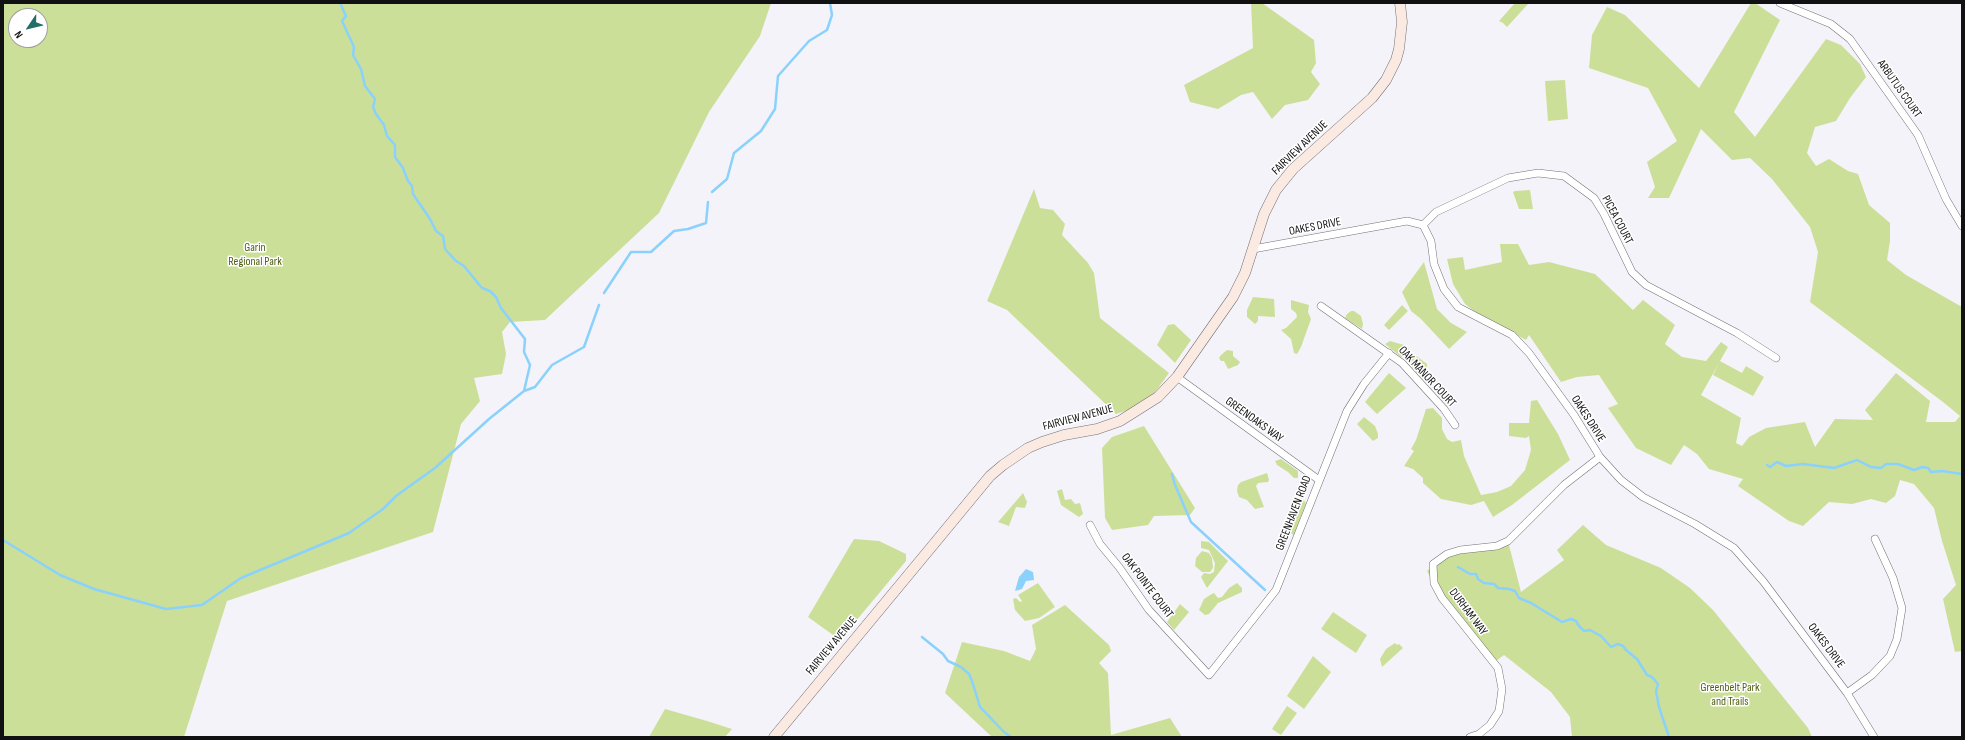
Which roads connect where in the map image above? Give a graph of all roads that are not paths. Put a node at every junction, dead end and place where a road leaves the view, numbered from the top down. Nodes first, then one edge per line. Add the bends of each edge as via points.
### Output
1 (1400, 3) edge
2 (1780, 3) edge
3 (1423, 225) junction
4 (1962, 226) edge
5 (1253, 249) junction
6 (1321, 306) dead end
7 (1389, 353) junction
8 (1776, 358) dead end
9 (1177, 377) junction
10 (1455, 425) dead end
11 (1600, 457) junction
12 (1319, 480) junction
13 (1090, 525) dead end
14 (1875, 539) dead end
15 (1209, 675) joint
16 (1847, 693) junction
17 (774, 737) edge
18 (1470, 737) edge
19 (1874, 737) edge

1 - 5 main road, FAIRVIEW AVENUE via 1401,40 1396,60 1386,80 1372,98 1285,178 1270,200
2 - 4 street, ARBUTUS COURT via 1832,24 1850,39 1918,135 1946,199
3 - 5 street, OAKES DRIVE via 1407,221
3 - 8 street, PICEA COURT via 1436,212 1508,178 1538,173 1564,176 1594,198 1632,272 1646,285 1737,332
3 - 11 street, OAKES DRIVE via 1444,289 1458,307 1512,335 1529,352
5 - 9 main road, FAIRVIEW AVENUE via 1233,297
6 - 7 street, OAK MANOR COURT
7 - 10 street, OAK MANOR COURT via 1402,363 1444,409
7 - 12 street, GREENHAVEN ROAD via 1346,411
9 - 12 street, GREENOAKS WAY
9 - 17 main road, FAIRVIEW AVENUE via 1158,397 1120,421 1042,442 1028,448 990,476
11 - 16 street, OAKES DRIVE via 1621,480 1643,497 1734,548 1764,581
11 - 18 street, DURHAM WAY via 1564,484 1508,541 1497,546 1446,554 1433,564 1434,583 1442,598 1498,668 1502,689 1499,711 1490,726
12 - 15 street, GREENHAVEN ROAD via 1276,590
13 - 15 street, OAK POINTE COURT via 1100,544 1120,567 1149,610
14 - 16 street via 1893,578 1902,608 1897,639 1890,656 1872,675
16 - 19 street, OAKES DRIVE

